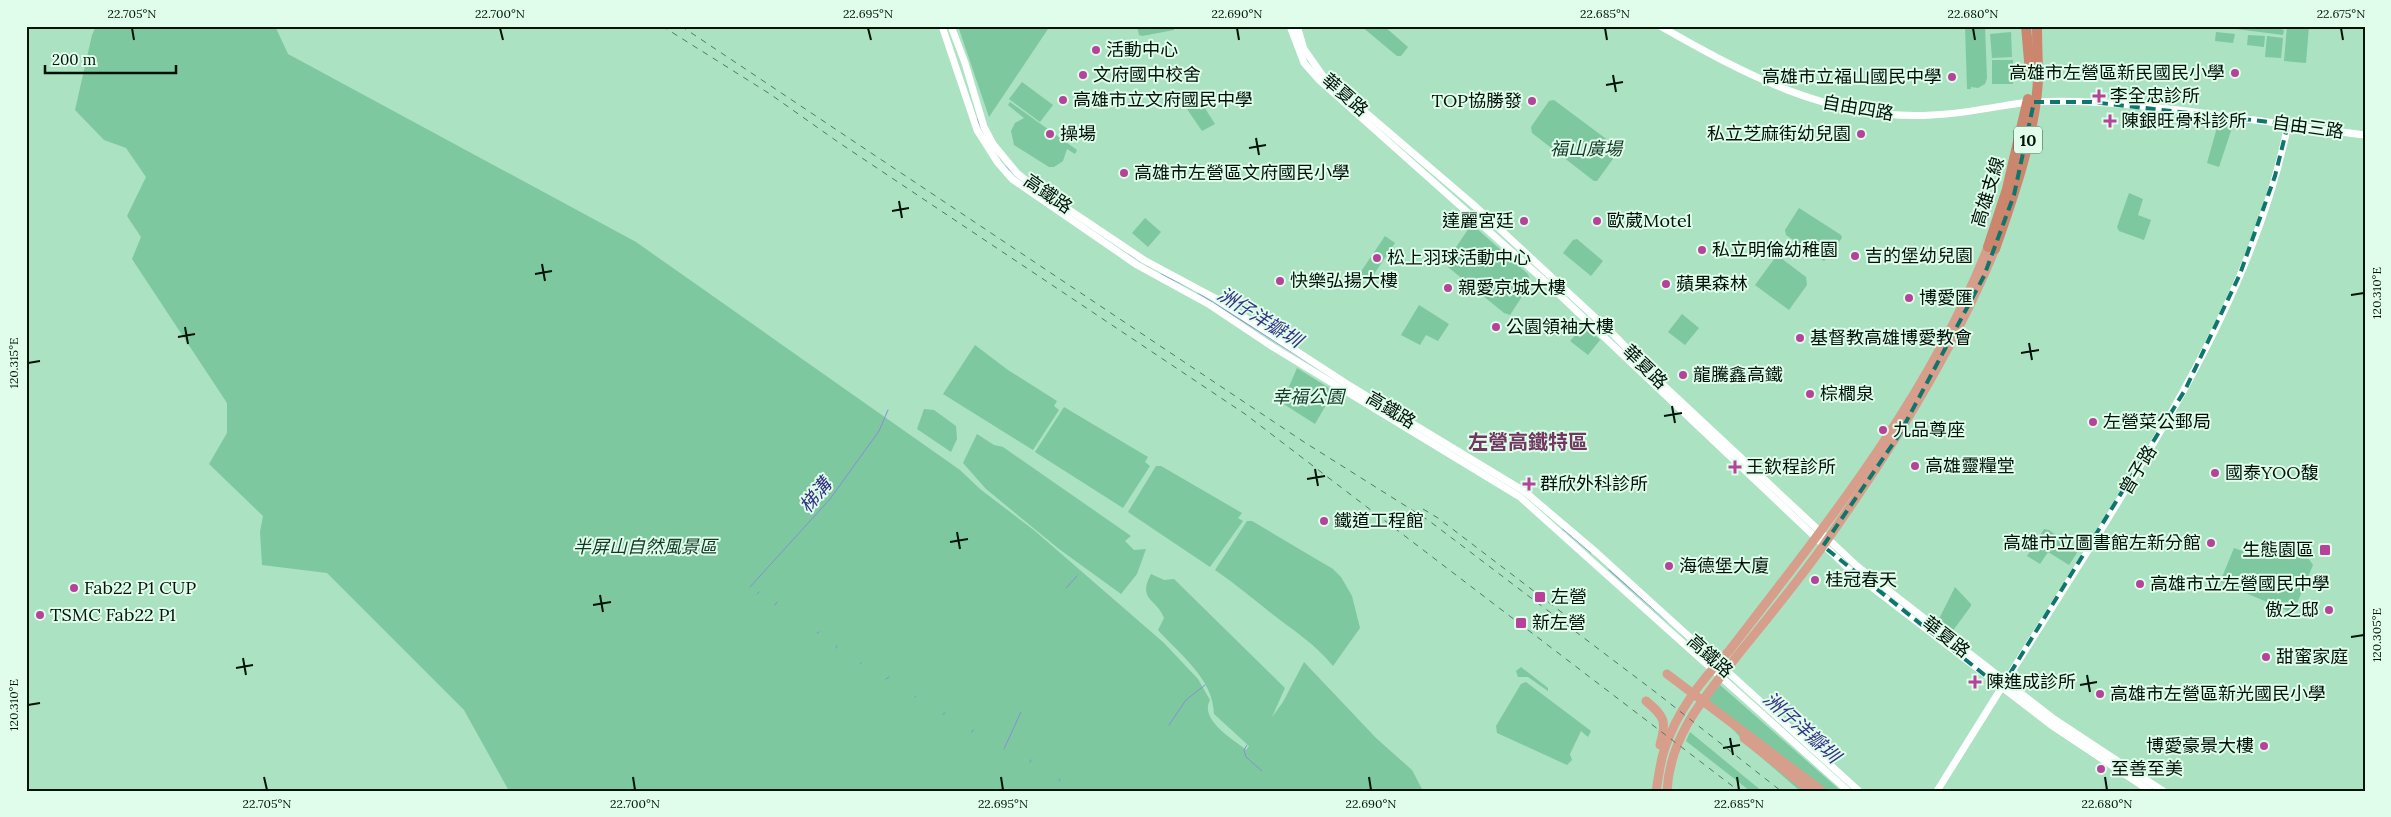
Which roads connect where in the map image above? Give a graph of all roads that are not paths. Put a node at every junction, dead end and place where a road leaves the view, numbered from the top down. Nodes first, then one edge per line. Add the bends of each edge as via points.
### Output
1 (942, 26) edge
2 (951, 26) edge
3 (1290, 26) edge
4 (1298, 26) edge
5 (1660, 26) edge
6 (2026, 26) edge
7 (2031, 26) edge
8 (2037, 26) edge
9 (2030, 72) dead end
10 (2042, 102) joint
11 (2288, 124) junction
12 (2365, 134) edge
13 (2008, 232) dead end
14 (1992, 248) junction
15 (1899, 426) dead end
16 (1823, 541) junction
17 (1777, 589) junction
18 (1729, 651) junction
19 (2003, 685) junction
20 (1708, 691) junction
21 (1646, 701) dead end
22 (1745, 733) junction
23 (2084, 742) junction
24 (1656, 791) edge
25 (1661, 791) edge
26 (1667, 791) edge
27 (1811, 791) edge
28 (1816, 791) edge
29 (1822, 791) edge
30 (1848, 791) edge
31 (1859, 791) edge
32 (1936, 791) edge
33 (2150, 791) edge
34 (2163, 791) edge

1 - 30 street, 高鐵路 via 977,130 1012,179 1140,267 1210,305 1281,352 1520,497
2 - 31 street, 高鐵路 via 984,127 998,151 1017,173 1144,260 1215,298 1347,384 1524,491 1597,553
3 - 16 street, 華夏路 via 1304,63 1319,80 1562,297
4 - 16 street, 華夏路 via 1304,48 1323,76 1476,207 1612,333 1756,470
5 - 10 street, 自由四路 via 1780,89 1846,108 1907,116
6 - 9 highway
7 - 14 highway, 高雄支線 / 10 via 2031,80 2021,136
8 - 13 highway via 2041,56 2040,87
8 - 14 highway, 高雄支線 / 10 via 2038,81 2028,138 2014,195
10 - 11 street, 自由三路 via 2091,102
11 - 12 street, 自由三路
11 - 19 street, 曾子路 via 2275,176 2240,274 2185,390 2137,473
14 - 17 highway via 1943,345 1899,418 1840,508
14 - 20 highway via 1963,321 1899,435 1816,555
15 - 17 highway via 1817,544
16 - 19 street, 華夏路 via 1885,599
16 - 20 highway via 1728,659
17 - 18 highway
18 - 24 highway via 1714,667 1672,729 1661,761
18 - 25 highway via 1679,725 1669,748
19 - 23 street, 華夏路
19 - 32 street, 曾子路
20 - 26 highway via 1683,731 1671,765
21 - 24 highway via 1659,712 1665,724 1659,747
22 - 27 highway via 1665,676
22 - 28 highway
22 - 29 highway
23 - 33 street, 華夏路
23 - 34 street, 華夏路

